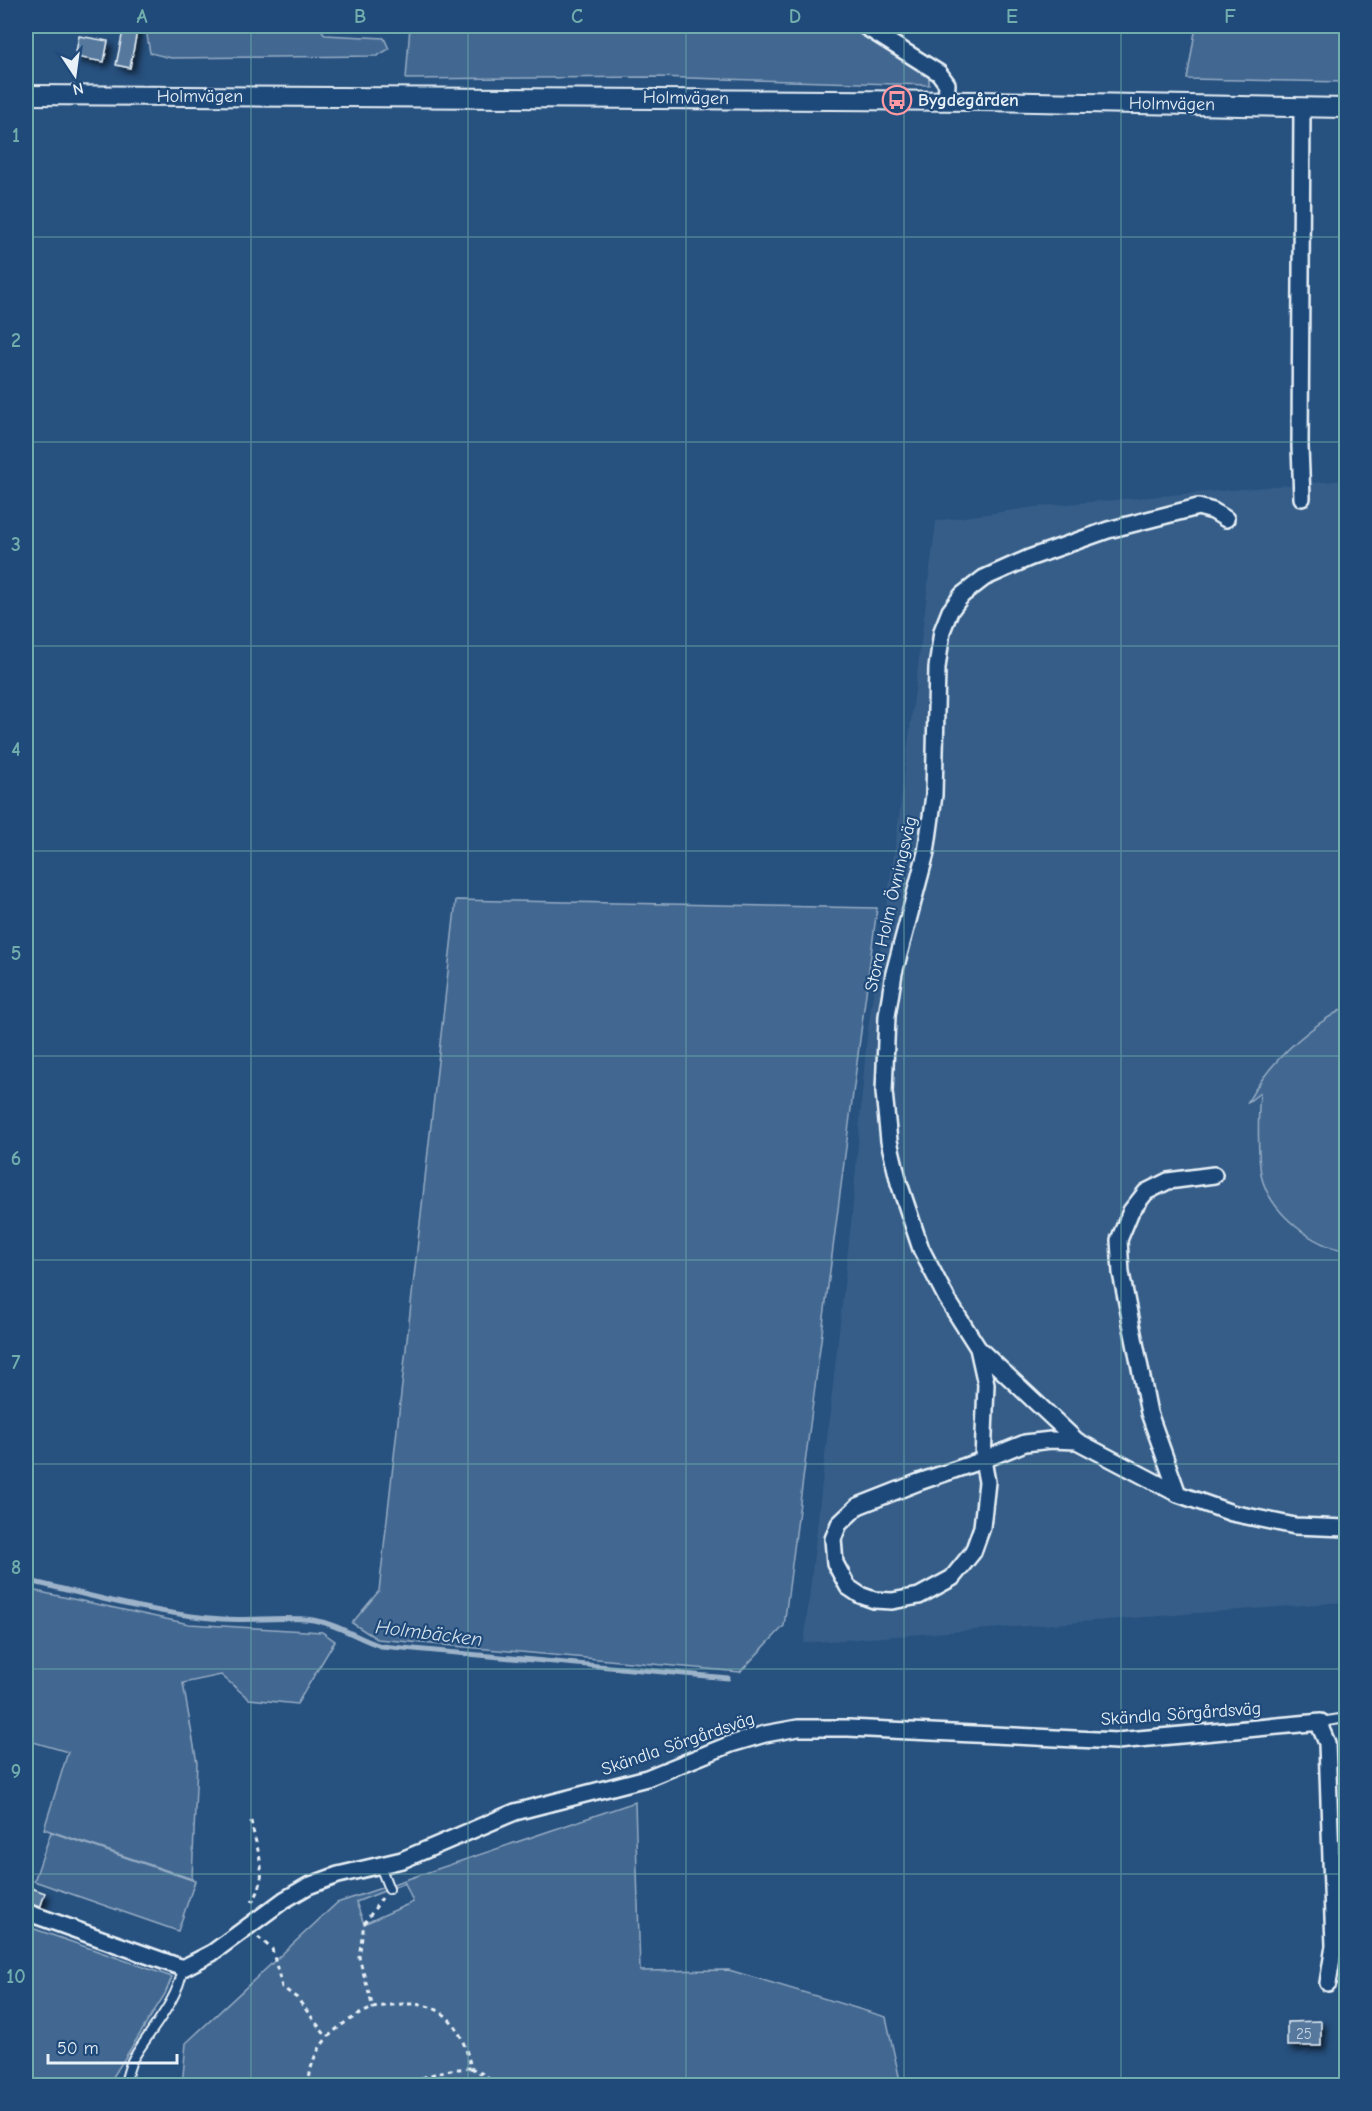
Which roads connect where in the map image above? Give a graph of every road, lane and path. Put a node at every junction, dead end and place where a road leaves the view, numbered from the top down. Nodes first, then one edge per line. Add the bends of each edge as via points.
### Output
1 (864, 26) edge
2 (26, 95) edge
3 (946, 101) junction
4 (1302, 107) junction
5 (1347, 108) edge
6 (1302, 498) dead end
7 (1226, 519) dead end
8 (1214, 1175) dead end
9 (978, 1348) junction
10 (1077, 1441) junction
11 (983, 1460) junction
12 (1178, 1494) junction
13 (1347, 1528) edge
14 (1347, 1718) edge
15 (1321, 1722) junction
16 (251, 1821) dead end
17 (380, 1866) junction
18 (389, 1889) joint
19 (249, 1906) dead end
20 (26, 1912) edge
21 (247, 1926) junction
22 (183, 1968) junction
23 (1328, 1983) dead end
24 (373, 2008) junction
25 (326, 2036) junction
26 (471, 2068) junction
27 (124, 2085) edge
28 (309, 2085) edge
29 (406, 2085) edge
30 (496, 2085) edge

1 - 3 street via 939,73 947,84
2 - 3 street, Holmvägen
3 - 4 street, Holmvägen
4 - 5 street, Holmvägen
4 - 6 street
7 - 9 street, Stora Holm Övningsväg via 1198,507 1155,516 1068,544 984,578 962,595 945,621 937,668 930,824 886,1016 884,1092 894,1160 921,1249
8 - 12 street via 1168,1181 1146,1192 1131,1211 1119,1240 1121,1273 1149,1413
9 - 10 street, Stora Holm Övningsväg
9 - 11 street, Stora Holm Övningsväg via 986,1384
10 - 11 street, Stora Holm Övningsväg via 1025,1443
10 - 12 street, Stora Holm Övningsväg
11 - 11 street, Stora Holm Övningsväg via 987,1482 980,1534 973,1552 952,1578 919,1596 892,1601 866,1598 848,1587 833,1554 836,1530 845,1516 868,1502
12 - 13 street, Stora Holm Övningsväg via 1270,1522 1295,1527
14 - 15 lane, Skändla Sörgårdsväg
15 - 17 street, Skändla Sörgårdsväg via 1117,1741 848,1728 785,1730 740,1741 647,1778 515,1812
15 - 23 street via 1327,1743 1334,1946
16 - 19 path via 263,1869 261,1888
17 - 18 lane
17 - 21 street, Skändla Sörgårdsväg via 308,1886
18 - 24 path via 364,1924 361,1935 359,1957
20 - 22 street
21 - 22 street, Skändla Sörgårdsväg via 212,1953
21 - 25 path via 272,1948 282,1986 297,1998
22 - 27 lane via 161,2019 132,2061
24 - 25 path
24 - 26 path via 420,2003 434,2008 447,2017 460,2036
25 - 28 path via 315,2057
26 - 29 path via 447,2069
26 - 30 path

